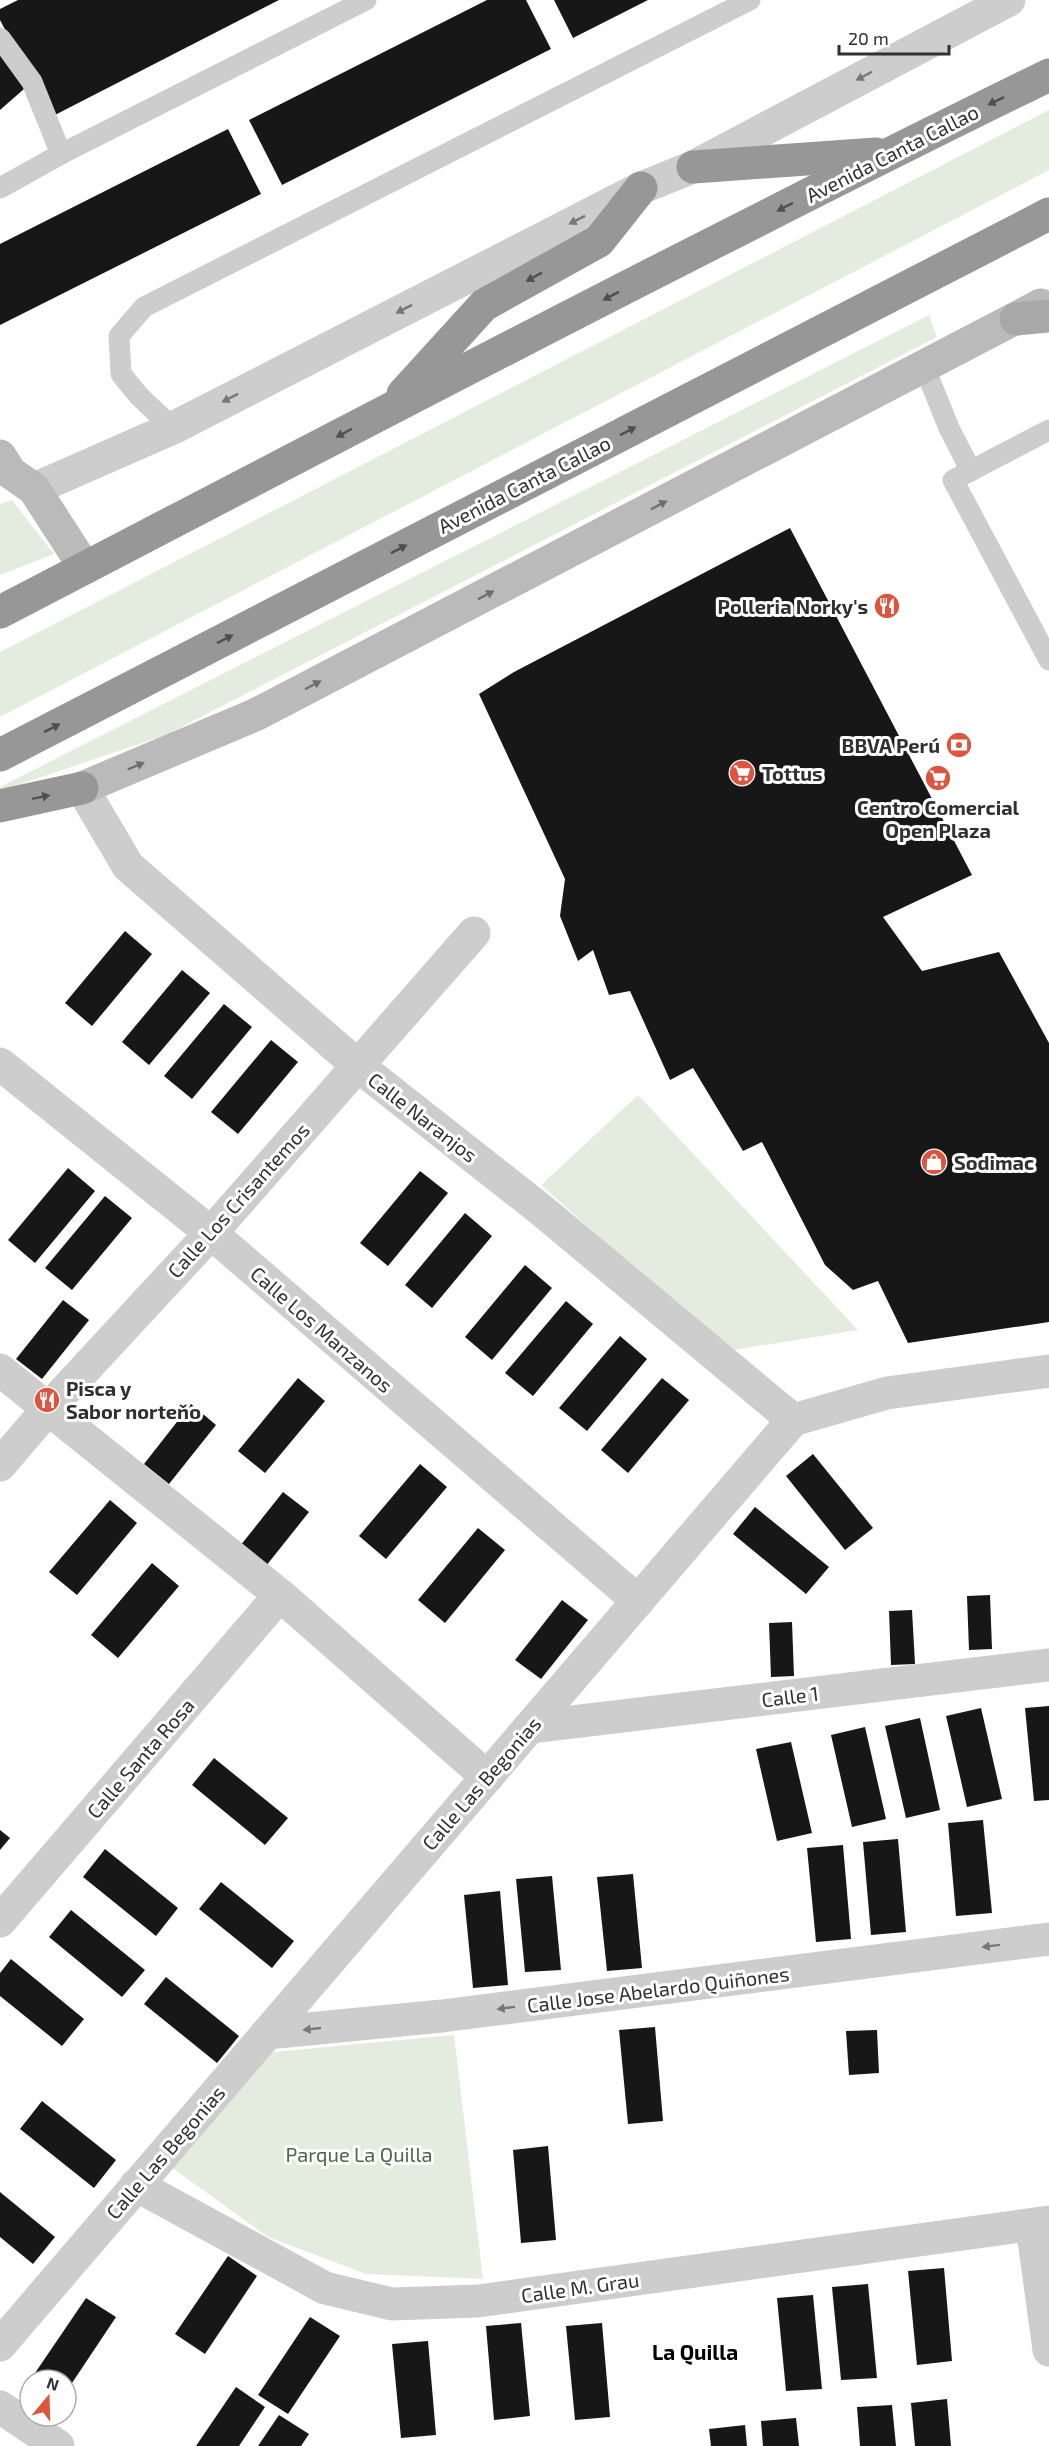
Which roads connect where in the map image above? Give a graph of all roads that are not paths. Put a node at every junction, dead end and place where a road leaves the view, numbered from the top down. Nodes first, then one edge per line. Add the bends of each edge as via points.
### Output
1 (366, 0) edge
2 (750, 0) edge
3 (1009, 0) edge
4 (0, 38) edge
5 (1049, 75) edge
6 (890, 153) junction
7 (61, 154) junction
8 (693, 167) junction
9 (0, 188) edge
10 (641, 188) junction
11 (1049, 214) edge
12 (1049, 301) edge
13 (1049, 316) edge
14 (1016, 319) junction
15 (924, 366) junction
16 (389, 409) junction
17 (173, 428) junction
18 (1049, 430) edge
19 (971, 471) junction
20 (11, 474) edge
21 (85, 568) junction
22 (0, 612) edge
23 (1049, 660) edge
24 (0, 755) edge
25 (82, 788) junction
26 (0, 806) edge
27 (474, 933) dead end
28 (0, 1064) edge
29 (357, 1065) junction
30 (211, 1233) junction
31 (0, 1370) edge
32 (1049, 1371) edge
33 (47, 1410) junction
34 (793, 1420) junction
35 (0, 1464) edge
36 (280, 1595) junction
37 (638, 1601) junction
38 (1049, 1665) edge
39 (530, 1727) junction
40 (487, 1777) junction
41 (0, 1921) edge
42 (1049, 1939) edge
43 (267, 2033) junction
44 (136, 2185) junction
45 (1040, 2224) edge
46 (0, 2345) edge
47 (1049, 2350) edge
48 (0, 2407) edge
49 (58, 2446) edge

1 - 7 lane
2 - 17 lane via 144,307 119,336 121,374
3 -> 8 street
4 - 7 lane via 32,82
5 -> 6 highway, Avenida Canta Callao
6 - 8 highway
6 -> 16 highway, Avenida Canta Callao
7 - 9 lane
8 - 10 street
10 -> 16 highway via 599,241 484,305
10 -> 17 street
24 -> 11 highway, Avenida Canta Callao
12 - 14 main road
13 - 14 main road
14 - 15 main road
15 - 19 lane
25 -> 15 main road via 255,715
16 -> 21 highway, Avenida Canta Callao
17 - 20 street
18 - 19 lane
19 - 23 lane via 953,480
20 - 21 main road
21 - 22 highway, Avenida Canta Callao
26 -> 25 highway
25 - 29 street, Calle Naranjos via 128,866
27 - 29 street, Calle Los Crisantemos
28 - 30 street, Calle Los Manzanos
29 - 30 street, Calle Los Crisantemos
29 - 34 street, Calle Naranjos via 540,1209
30 - 33 street, Calle Los Crisantemos
30 - 37 street, Calle Los Manzanos
31 - 33 street
32 - 34 street via 887,1394
33 - 35 street, Calle Los Crisantemos
33 - 36 street
34 - 37 street, Calle Las Begonias
36 - 40 street
36 - 41 street, Calle Santa Rosa
37 - 39 street, Calle Las Begonias
38 - 39 street, Calle 1
39 - 40 street, Calle Las Begonias
40 - 43 street, Calle Las Begonias
42 -> 43 street, Calle Jose Abelardo Quiñones via 442,2016
43 - 44 street, Calle Las Begonias
44 - 45 street, Calle M. Grau via 326,2288 392,2304 478,2301
44 - 46 street, Calle Las Begonias
45 - 47 street
48 - 49 street

